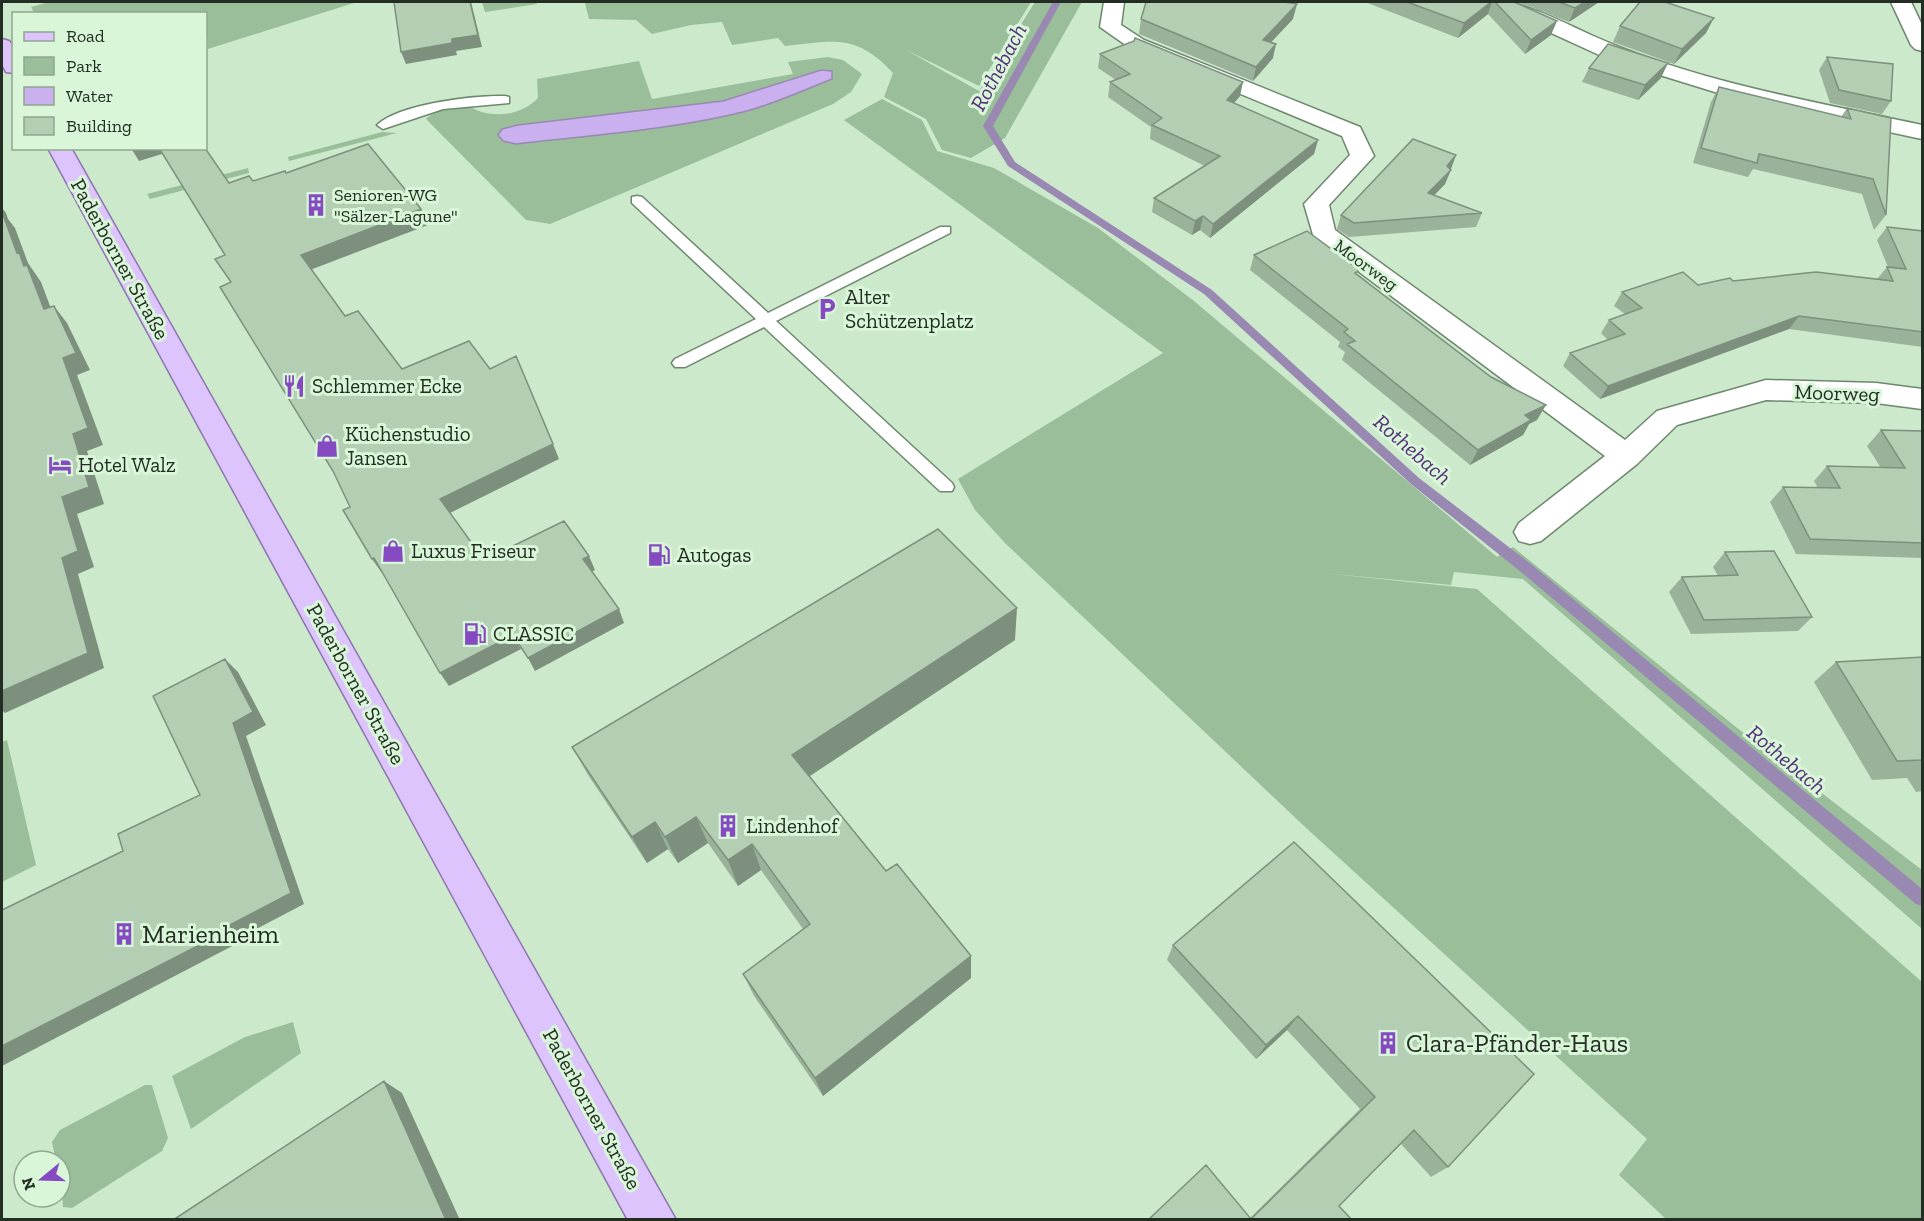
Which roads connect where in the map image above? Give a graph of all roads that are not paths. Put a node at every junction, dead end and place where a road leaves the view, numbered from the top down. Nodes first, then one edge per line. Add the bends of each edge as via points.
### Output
1 (1114, 2) edge
2 (1499, 2) edge
3 (1901, 2) edge
4 (2, 45) edge
5 (1923, 45) edge
6 (12, 63) edge
7 (505, 100) dead end
8 (383, 125) dead end
9 (1923, 132) edge
10 (60, 150) edge
11 (637, 200) dead end
12 (945, 230) dead end
13 (766, 320) junction
14 (680, 363) dead end
15 (1923, 399) edge
16 (1626, 456) junction
17 (946, 487) dead end
18 (1530, 532) dead end
19 (653, 1220) edge

1 - 16 street, Moorweg via 1110,27 1137,44 1352,132 1362,156 1316,204 1323,233
2 - 9 street via 1616,54 1740,93
3 - 5 street
4 - 6 main road
7 - 8 lane via 477,98 421,109
10 - 19 main road, Paderborner Straße
11 - 13 lane
12 - 13 lane
13 - 14 lane
13 - 17 lane
15 - 16 street, Moorweg via 1876,393 1766,390 1667,418
16 - 18 street, Moorweg

